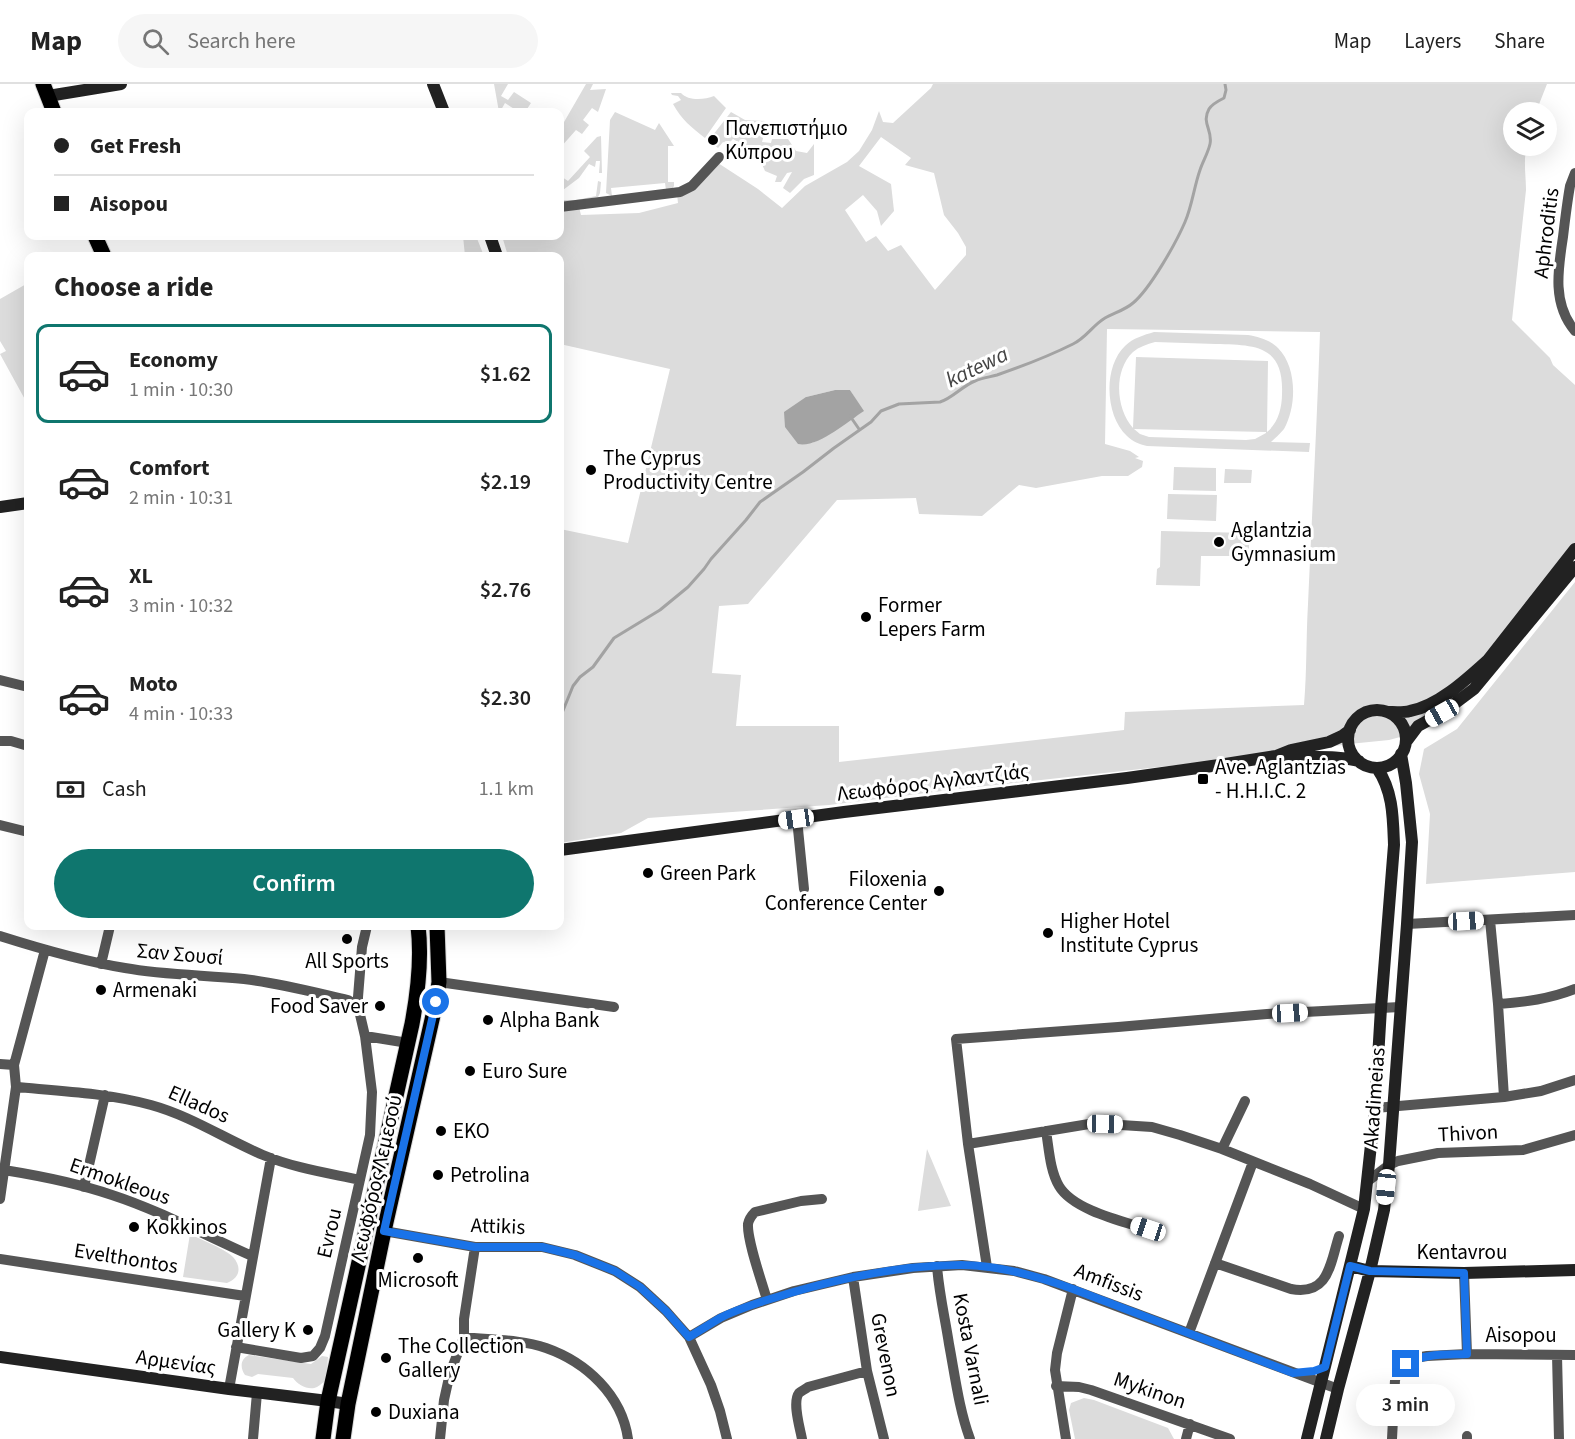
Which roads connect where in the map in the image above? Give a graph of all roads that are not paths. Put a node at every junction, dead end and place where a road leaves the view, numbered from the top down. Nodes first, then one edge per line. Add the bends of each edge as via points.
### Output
1 (120, 84) edge
2 (434, 84) edge
3 (95, 86) edge
4 (45, 90) edge
5 (52, 108) edge
6 (443, 108) edge
7 (719, 157) dead end
8 (1575, 174) edge
9 (564, 206) edge
10 (1575, 331) edge
11 (24, 496) edge
12 (0, 499) edge
13 (24, 504) edge
14 (0, 507) edge
15 (1575, 549) edge
16 (1575, 567) edge
17 (0, 680) edge
18 (24, 686) edge
19 (1387, 712) junction
20 (1350, 730) junction
21 (0, 741) edge
22 (1406, 742) junction
23 (24, 745) edge
24 (1401, 754) junction
25 (1276, 756) junction
26 (1359, 761) junction
27 (1377, 768) junction
28 (796, 819) junction
29 (0, 825) edge
30 (24, 831) edge
31 (564, 849) edge
32 (804, 889) dead end
33 (1575, 915) edge
34 (1490, 920) junction
35 (1407, 924) junction
36 (109, 930) edge
37 (366, 930) edge
38 (418, 930) edge
39 (436, 930) edge
40 (0, 936) edge
41 (45, 950) junction
42 (101, 964) junction
43 (439, 982) junction
44 (1575, 989) edge
45 (1498, 1004) junction
46 (358, 1006) junction
47 (614, 1007) dead end
48 (1400, 1007) junction
49 (1381, 1008) junction
50 (365, 1036) junction
51 (408, 1043) junction
52 (0, 1064) edge
53 (14, 1065) junction
54 (1575, 1080) edge
55 (16, 1087) junction
56 (105, 1095) junction
57 (1504, 1097) junction
58 (1245, 1101) dead end
59 (1394, 1107) junction
60 (1375, 1108) junction
61 (1046, 1131) junction
62 (1575, 1135) edge
63 (968, 1144) junction
64 (1222, 1149) junction
65 (271, 1158) junction
66 (1253, 1162) junction
67 (1389, 1165) junction
68 (4, 1170) junction
69 (360, 1180) junction
70 (1368, 1181) junction
71 (84, 1187) junction
72 (0, 1198) edge
73 (822, 1199) dead end
74 (1364, 1209) junction
75 (1148, 1229) dead end
76 (384, 1231) junction
77 (1339, 1236) dead end
78 (475, 1247) junction
79 (252, 1256) junction
80 (0, 1259) edge
81 (1215, 1263) junction
82 (937, 1266) junction
83 (1350, 1266) junction
84 (987, 1267) junction
85 (1575, 1270) edge
86 (1370, 1271) junction
87 (1464, 1273) junction
88 (853, 1276) junction
89 (1073, 1289) junction
90 (245, 1296) junction
91 (767, 1300) junction
92 (1189, 1333) junction
93 (464, 1337) junction
94 (689, 1337) junction
95 (236, 1347) junction
96 (1467, 1354) junction
97 (1557, 1355) junction
98 (1575, 1355) edge
99 (0, 1357) edge
100 (1325, 1367) junction
101 (867, 1371) junction
102 (1293, 1373) junction
103 (1321, 1383) junction
104 (1056, 1386) junction
105 (229, 1389) junction
106 (1338, 1389) junction
107 (257, 1393) junction
108 (328, 1401) junction
109 (348, 1404) junction
110 (1190, 1424) junction
111 (253, 1439) edge
112 (323, 1439) edge
113 (343, 1439) edge
114 (440, 1439) edge
115 (628, 1439) edge
116 (727, 1439) edge
117 (802, 1439) edge
118 (884, 1439) edge
119 (970, 1439) edge
120 (1066, 1439) edge
121 (1186, 1439) edge
122 (1230, 1439) edge
123 (1307, 1439) edge
124 (1326, 1439) edge
125 (1392, 1439) edge
126 (1559, 1439) edge

1 - 3 main road
2 - 6 main road
3 - 4 main road
4 - 5 main road
7 - 9 street via 692,186 680,192
8 - 10 street, Aphroditis via 1557,273 1560,299
11 - 12 main road
13 - 14 main road
15 - 19 main road via 1471,676 1444,696 1414,710
16 - 22 main road via 1474,689 1418,726
17 - 18 street
19 - 20 main road via 1364,713
19 - 22 main road via 1403,726
20 - 25 main road, Λεωφόρος Αγλαντζιάς via 1336,739
20 - 26 main road via 1348,743
21 - 23 street
22 - 24 main road
24 - 27 main road via 1391,764
24 - 35 main road, Akadimeias via 1412,842
25 - 26 main road, Λεωφόρος Αγλαντζιάς via 1331,756
25 - 28 main road, Λεωφόρος Αγλαντζιάς
26 - 27 main road
27 - 49 main road, Akadimeias via 1392,806 1394,845
28 - 31 main road, Λεωφόρος Αγλαντζιάς
28 - 32 street
29 - 30 street
33 - 34 street
34 - 35 street
34 - 45 street
35 - 48 main road, Akadimeias
36 - 42 street
37 - 46 street, Evrou
38 - 51 main road, Λεωφόρος Λεμεσού via 417,1000
39 - 43 main road, Λεωφόρος Λεμεσού
40 - 41 street, Σαν Σουσί
41 - 42 street, Σαν Σουσί
41 - 53 street
42 - 46 street, Σαν Σουσί via 245,980 348,1000
43 - 47 street
43 - 76 main road, Λεωφόρος Λεμεσού
44 - 45 street via 1533,1001
45 - 57 street
46 - 50 street, Evrou
48 - 49 street
48 - 59 main road, Akadimeias
49 - 60 main road, Akadimeias
49 - 63 street via 956,1039
50 - 51 street
50 - 69 street, Evrou via 372,1108
51 - 108 main road, Λεωφόρος Λεμεσού
52 - 53 street
53 - 55 street
54 - 57 street
55 - 56 street, Ellados
55 - 68 street
56 - 65 street, Ellados via 171,1112
56 - 71 street
57 - 59 street
58 - 64 street
59 - 60 street
59 - 67 main road, Akadimeias
60 - 70 main road, Akadimeias
61 - 63 street
61 - 64 street via 1089,1124 1152,1127
61 - 75 street via 1054,1175 1067,1197
62 - 67 street, Thivon via 1522,1150 1438,1153
63 - 84 street
64 - 66 street
65 - 69 street, Ellados
65 - 79 street
66 - 74 street
66 - 81 street
67 - 70 street, Thivon
67 - 86 main road, Akadimeias via 1384,1210
68 - 71 street, Ermokleous
68 - 72 street
69 - 95 street, Evrou via 320,1348 313,1356 301,1358
70 - 74 main road, Akadimeias
71 - 79 street, Ermokleous via 148,1208
73 - 91 street via 755,1212 750,1218 750,1239
74 - 83 main road, Akadimeias
76 - 78 street, Attikis
76 - 109 main road, Λεωφόρος Λεμεσού
77 - 81 street via 1326,1276 1310,1290 1291,1289
78 - 93 street
78 - 94 street, Attikis via 542,1247 615,1271 640,1287
79 - 90 street
80 - 90 street, Evelthontos
81 - 92 street
82 - 84 street, Amfissis
82 - 88 street, Amfissis
82 - 119 street, Kosta Varnali
83 - 86 main road, Kentavrou
83 - 100 main road, Akadimeias
84 - 89 street, Amfissis via 1044,1278
85 - 87 main road, Kentavrou
86 - 87 main road, Kentavrou
86 - 106 main road, Akadimeias
87 - 96 street, Aisopou
88 - 91 street, Amfissis
88 - 101 street, Grevenon
89 - 92 street, Amfissis
89 - 104 street via 1057,1353
90 - 95 street
91 - 94 street, Amfissis via 722,1318
92 - 102 street, Amfissis
93 - 114 street via 450,1373
93 - 115 street via 519,1342 568,1358 606,1389 619,1408
94 - 116 street, Attikis via 711,1384
95 - 105 street
96 - 97 street, Aisopou
96 - 125 street, Aisopou via 1415,1358 1398,1371
97 - 98 street, Aisopou
97 - 126 street
99 - 105 main road, Αρμενίας
100 - 102 street
100 - 103 main road, Akadimeias
101 - 117 street via 800,1392 796,1406
101 - 118 street, Grevenon
102 - 103 street, Amfissis
103 - 106 street, Amfissis
103 - 123 main road, Akadimeias
104 - 110 street, Mykinon via 1091,1390
104 - 120 street
105 - 107 main road, Αρμενίας
106 - 124 main road, Akadimeias
107 - 108 main road, Αρμενίας
107 - 111 street
108 - 109 main road, Αρμενίας
108 - 112 main road, Λεωφόρος Λεμεσού
109 - 113 main road, Λεωφόρος Λεμεσού
110 - 121 street
110 - 122 street, Mykinon

